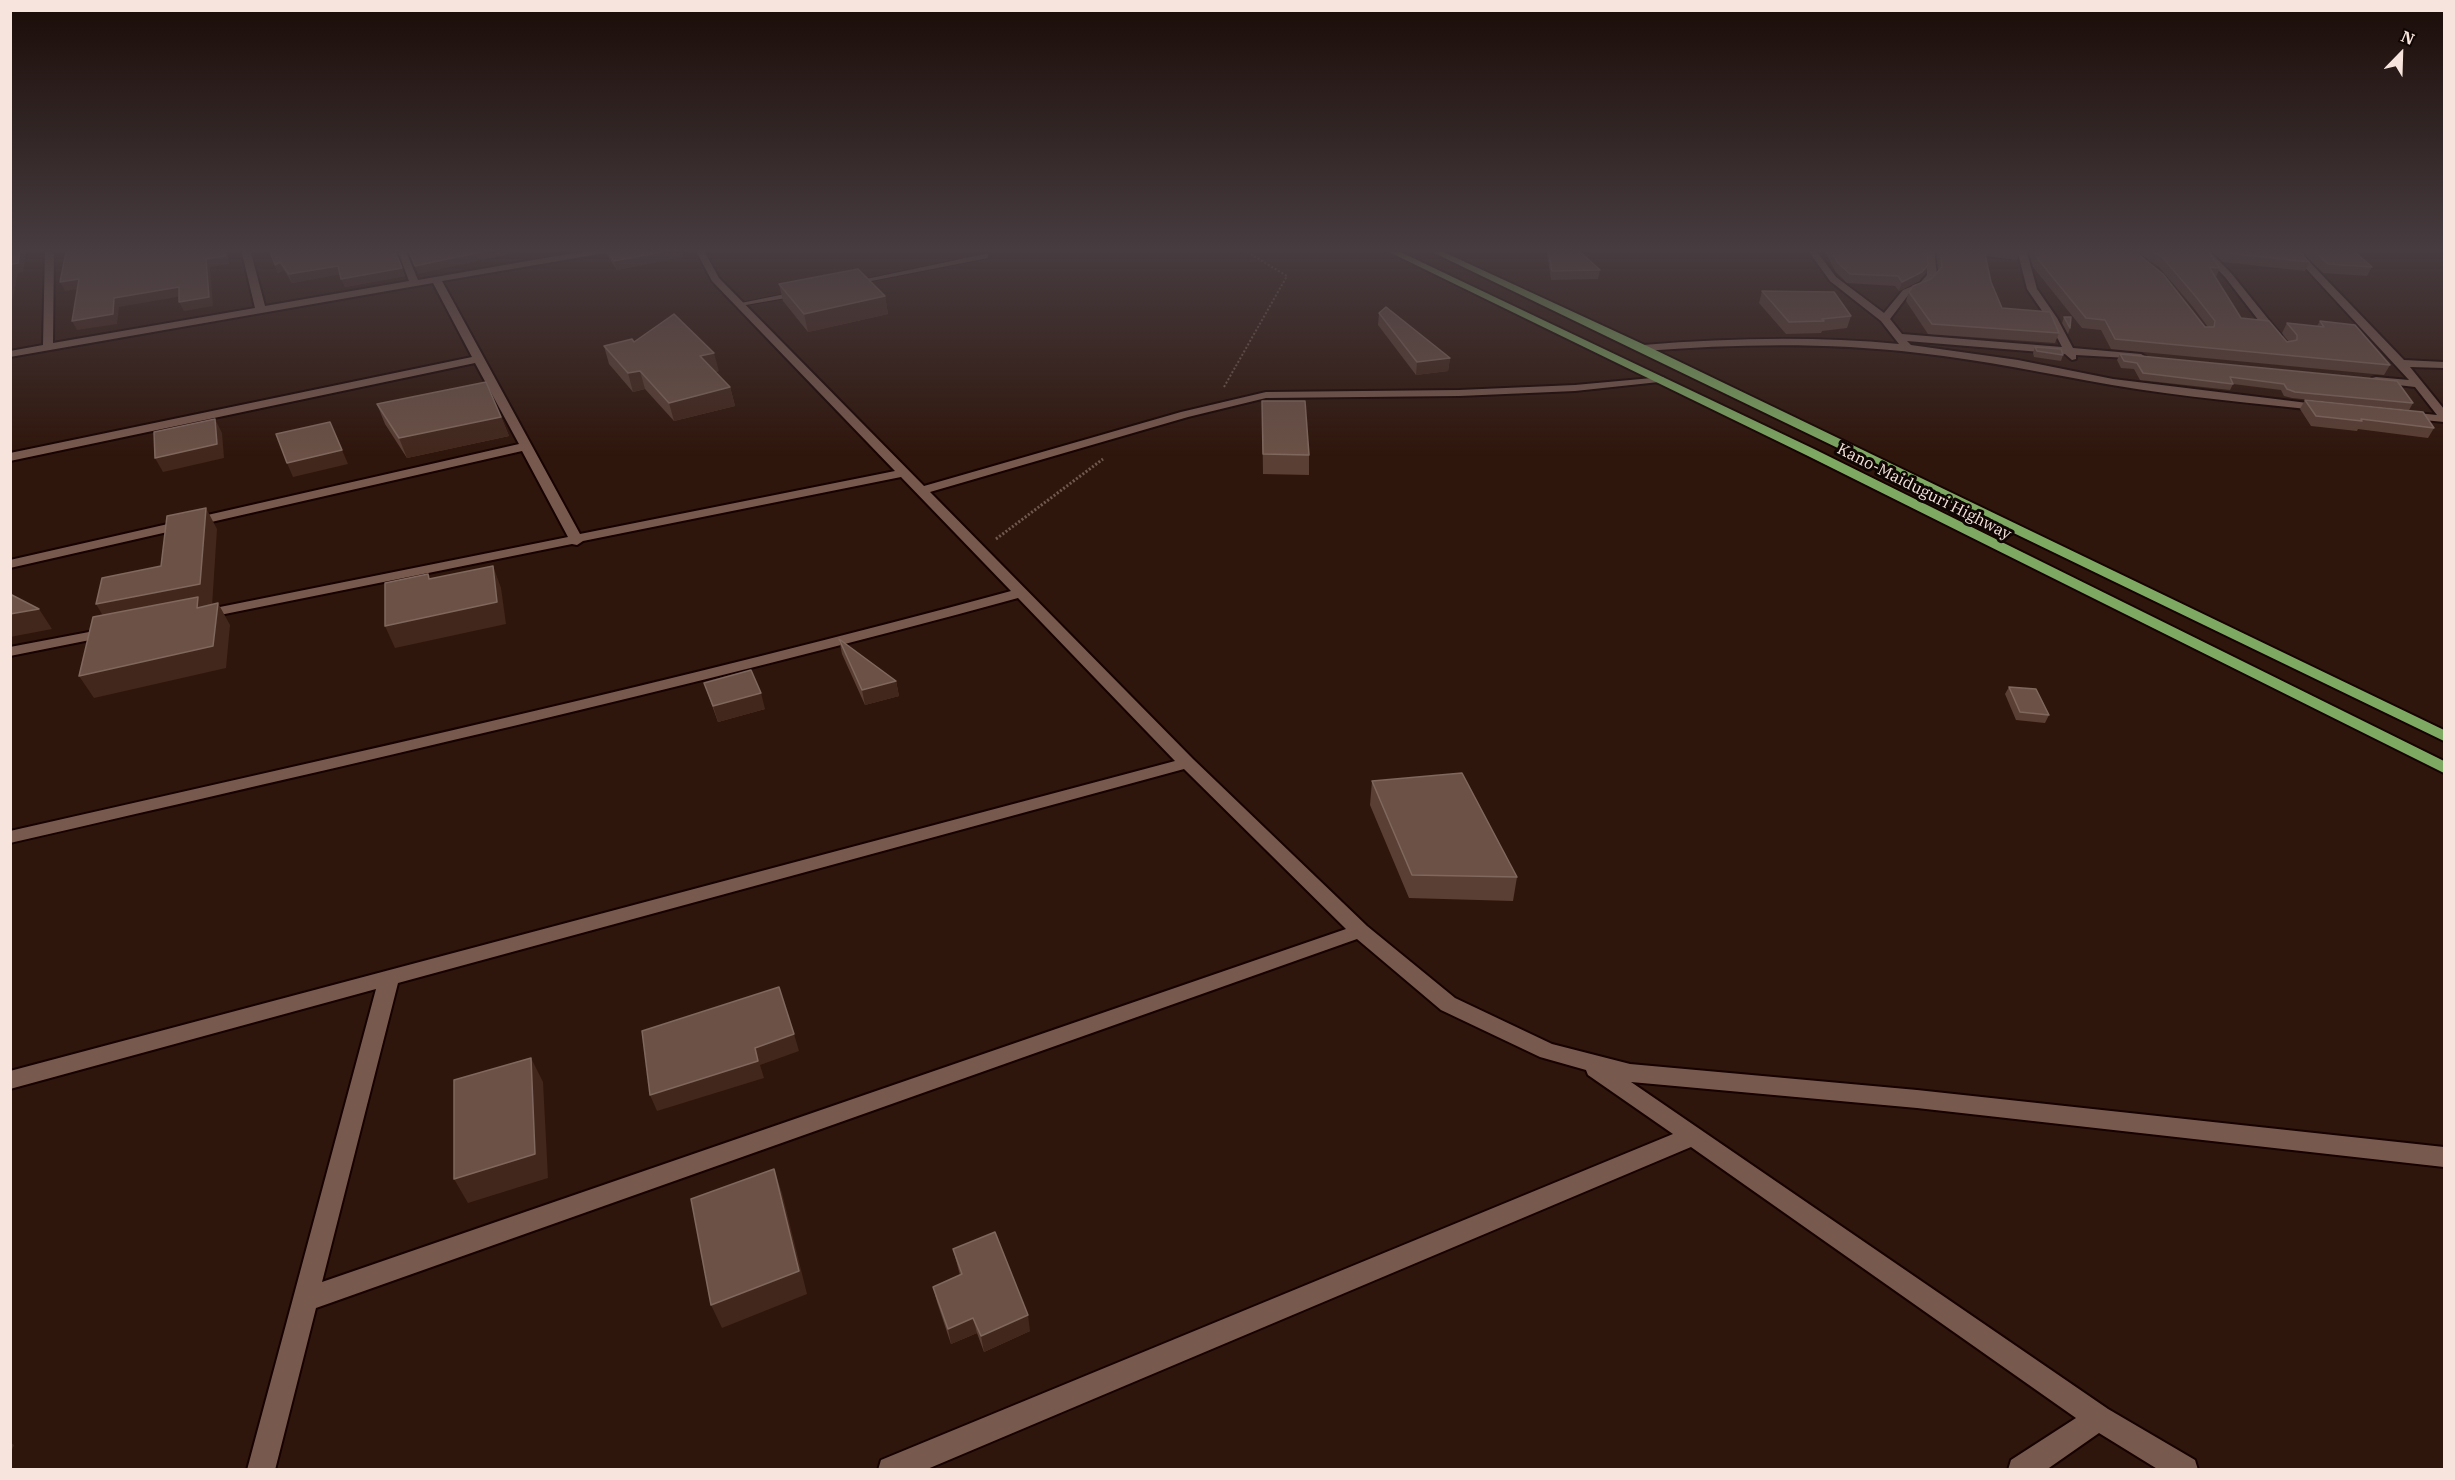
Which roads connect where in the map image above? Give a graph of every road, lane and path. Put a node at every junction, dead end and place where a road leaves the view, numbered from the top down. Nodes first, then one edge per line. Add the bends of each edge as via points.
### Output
1 (48, 318) edge
2 (216, 318) edge
3 (456, 318) edge
4 (753, 318) edge
5 (1263, 318) edge
6 (1532, 318) edge
7 (1579, 318) edge
8 (2050, 318) edge
9 (2262, 318) edge
10 (2358, 318) edge
11 (1885, 319) edge
12 (1901, 337) junction
13 (48, 348) junction
14 (1643, 348) junction
15 (2286, 348) edge
16 (1908, 350) junction
17 (2070, 350) junction
18 (10, 354) edge
19 (2151, 358) edge
20 (478, 359) junction
21 (2401, 363) junction
22 (2445, 365) edge
23 (2079, 375) junction
24 (2359, 378) edge
25 (1659, 379) junction
26 (2417, 384) junction
27 (1213, 406) junction
28 (2332, 409) edge
29 (2399, 415) edge
30 (2445, 418) edge
31 (526, 446) junction
32 (1111, 452) dead end
33 (10, 457) edge
34 (902, 473) junction
35 (920, 491) junction
36 (576, 541) junction
37 (979, 552) junction
38 (10, 564) edge
39 (1020, 593) junction
40 (184, 618) edge
41 (126, 629) edge
42 (10, 652) edge
43 (2445, 736) edge
44 (1187, 763) junction
45 (2445, 768) edge
46 (10, 837) edge
47 (1360, 931) junction
48 (389, 978) junction
49 (1586, 1061) junction
50 (10, 1080) edge
51 (1694, 1136) junction
52 (2445, 1157) edge
53 (305, 1300) junction
54 (2099, 1418) junction
55 (261, 1470) edge
56 (891, 1470) edge
57 (2021, 1470) edge
58 (2185, 1470) edge

1 - 13 street
2 - 13 street
3 - 20 street
4 - 34 street
5 - 27 path
6 - 25 highway, Kano-Maiduguri Highway
7 - 14 highway, Kano-Maiduguri Highway
8 - 17 street
9 - 15 street
10 - 21 street
11 - 12 street
12 - 16 street
12 - 17 street
13 - 18 street
14 - 16 street via 1726,341
14 - 43 highway, Kano-Maiduguri Highway
16 - 23 street
17 - 19 street
17 - 23 street
20 - 31 street
20 - 33 street
21 - 22 street
21 - 26 street
23 - 28 street
24 - 26 street
25 - 27 street via 1575,388 1459,393 1279,394
25 - 45 highway, Kano-Maiduguri Highway
26 - 30 street
27 - 35 street
29 - 30 street
31 - 36 street
31 - 38 street
32 - 37 path
34 - 35 street
34 - 36 street
35 - 37 street
36 - 40 street
37 - 39 street
39 - 44 street
39 - 46 street via 460,734
41 - 42 street
44 - 47 street
44 - 48 street
47 - 49 street via 1448,1004 1547,1052
47 - 53 street
48 - 50 street
48 - 53 street
49 - 51 street
49 - 52 street via 1630,1073 1917,1098
51 - 54 street
51 - 56 street
53 - 55 street
54 - 57 street
54 - 58 street

